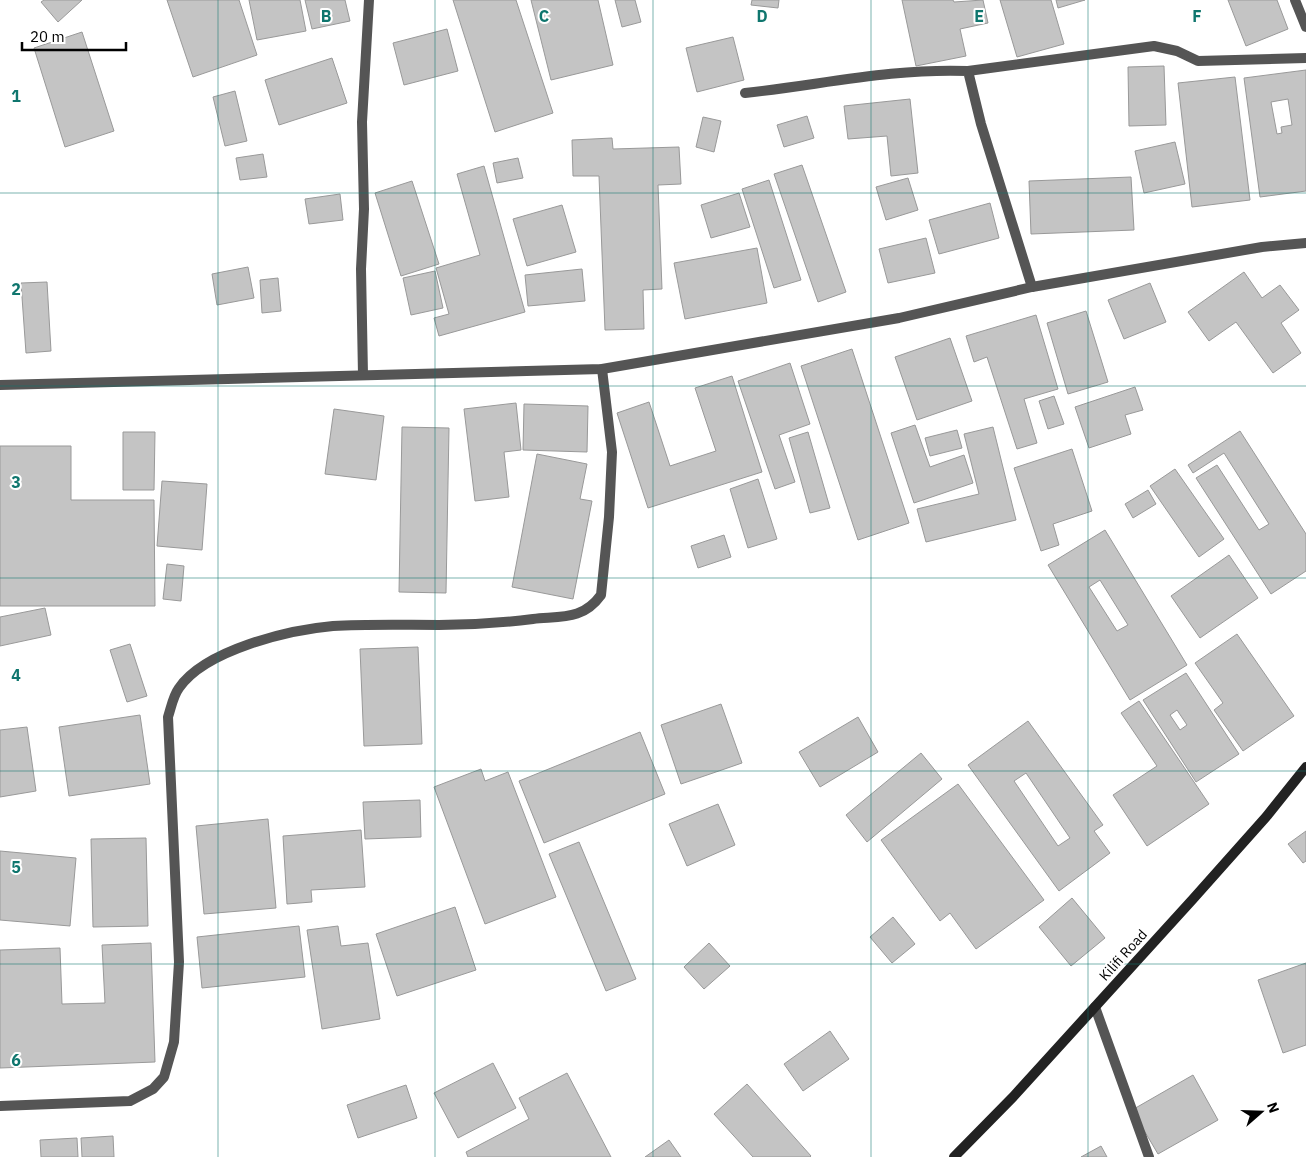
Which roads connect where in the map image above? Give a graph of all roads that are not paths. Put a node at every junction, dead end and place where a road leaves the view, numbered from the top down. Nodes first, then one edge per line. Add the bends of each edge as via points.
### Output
1 (369, 0) edge
2 (1295, 0) edge
3 (1306, 27) edge
4 (1306, 58) edge
5 (968, 70) junction
6 (745, 92) dead end
7 (1306, 243) edge
8 (1032, 287) junction
9 (602, 369) junction
10 (363, 376) junction
11 (0, 385) edge
12 (1306, 767) edge
13 (1095, 1006) junction
14 (0, 1106) edge
15 (954, 1157) edge
16 (1149, 1157) edge

1 - 10 street via 362,122
2 - 3 street
4 - 5 street via 1205,61 1154,46
5 - 6 street via 881,73
5 - 8 street via 981,124
7 - 8 street via 1262,247
8 - 9 street via 899,318
9 - 10 street
9 - 14 street via 612,452 601,595 594,604 588,610 575,614 511,622 331,626 269,638 204,664 178,689 168,717 179,962 174,1042 164,1077 153,1089 130,1101
10 - 11 street
12 - 13 street, Kilifi Road via 1266,817
13 - 15 street, Kilifi Road
13 - 16 street

